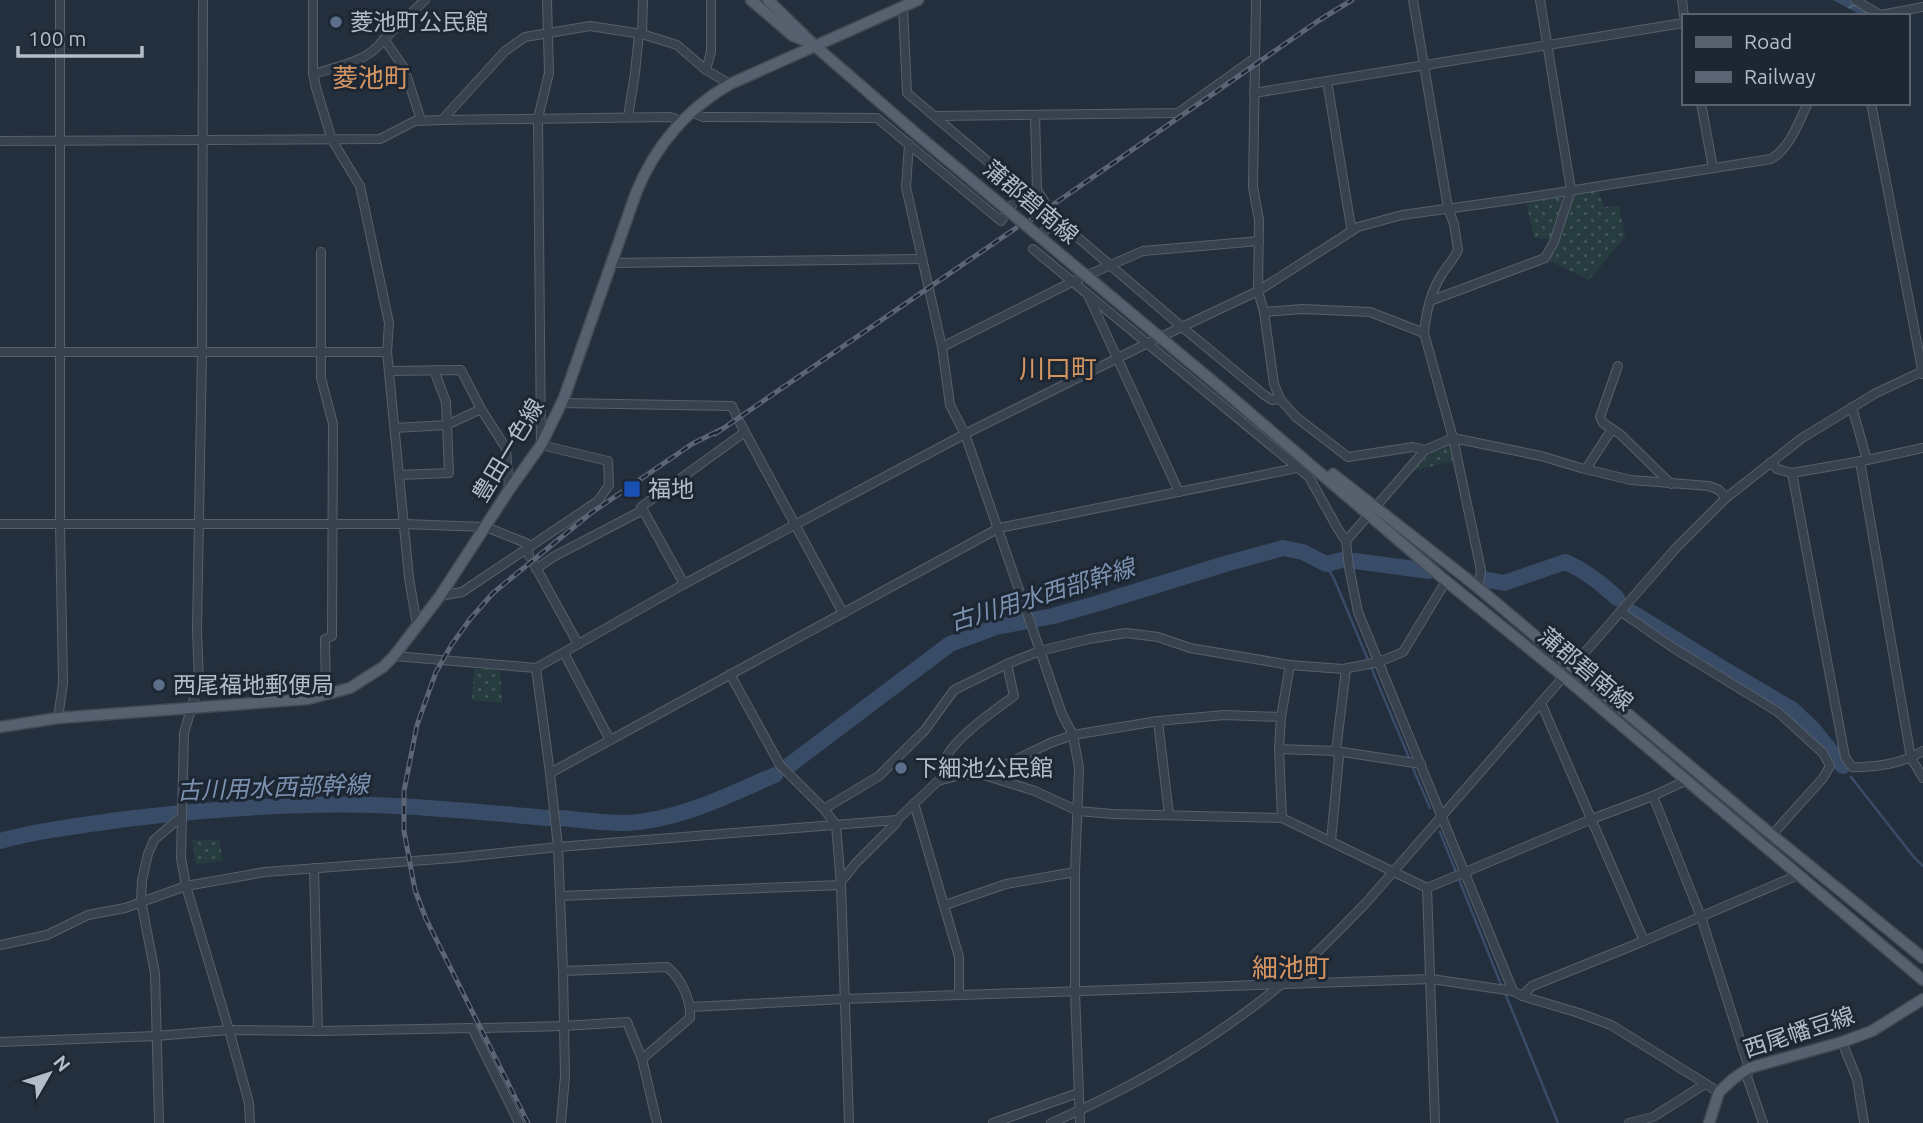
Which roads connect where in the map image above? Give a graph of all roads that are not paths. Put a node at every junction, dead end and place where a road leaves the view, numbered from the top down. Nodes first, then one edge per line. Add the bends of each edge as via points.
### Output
1 (60, 0) edge
2 (203, 0) edge
3 (313, 0) edge
4 (425, 0) edge
5 (547, 0) edge
6 (643, 0) edge
7 (711, 0) edge
8 (751, 0) edge
9 (768, 0) edge
10 (918, 0) edge
11 (1256, 0) edge
12 (1413, 0) edge
13 (1540, 0) edge
14 (1855, 0) edge
15 (1923, 7) edge
16 (902, 8) junction
17 (1876, 14) edge
18 (1884, 14) edge
19 (1682, 23) edge
20 (548, 33) junction
21 (641, 34) junction
22 (384, 38) junction
23 (814, 45) junction
24 (1547, 46) junction
25 (1255, 58) junction
26 (1425, 65) junction
27 (706, 69) junction
28 (313, 74) junction
29 (1327, 81) junction
30 (730, 84) junction
31 (1254, 93) junction
32 (1701, 105) edge
33 (1807, 105) edge
34 (1871, 105) edge
35 (691, 112) junction
36 (1035, 115) junction
37 (935, 116) junction
38 (628, 117) junction
39 (538, 118) junction
40 (421, 120) junction
41 (442, 120) junction
42 (679, 124) junction
43 (60, 139) junction
44 (202, 139) junction
45 (332, 140) junction
46 (0, 141) edge
47 (909, 144) junction
48 (1713, 168) junction
49 (1571, 190) junction
50 (1023, 191) junction
51 (1448, 208) junction
52 (1044, 232) dead end
53 (1350, 232) junction
54 (1259, 240) junction
55 (1033, 249) dead end
56 (321, 252) dead end
57 (921, 259) junction
58 (612, 263) junction
59 (1109, 265) junction
60 (1074, 281) junction
61 (1258, 291) junction
62 (1087, 292) junction
63 (1430, 301) junction
64 (1264, 312) junction
65 (1182, 327) junction
66 (1424, 333) junction
67 (1148, 343) junction
68 (942, 347) junction
69 (0, 352) edge
70 (202, 352) junction
71 (321, 352) junction
72 (387, 352) junction
73 (61, 353) junction
74 (1117, 358) junction
75 (1618, 366) dead end
76 (434, 370) junction
77 (389, 371) junction
78 (1923, 373) edge
79 (1280, 398) junction
80 (561, 403) junction
81 (1852, 407) junction
82 (481, 409) junction
83 (447, 425) junction
84 (395, 428) junction
85 (1612, 429) junction
86 (745, 432) junction
87 (965, 434) junction
88 (1454, 438) junction
89 (541, 445) junction
90 (1923, 448) edge
91 (1425, 450) junction
92 (1863, 461) junction
93 (1771, 462) junction
94 (1297, 468) junction
95 (1586, 469) junction
96 (1792, 472) junction
97 (400, 475) junction
98 (1671, 484) junction
99 (509, 490) junction
100 (1180, 492) junction
101 (1726, 498) junction
102 (643, 510) junction
103 (1372, 511) junction
104 (60, 523) junction
105 (0, 524) edge
106 (334, 524) junction
107 (404, 524) junction
108 (199, 525) junction
109 (795, 526) junction
110 (486, 527) junction
111 (999, 528) junction
112 (1346, 541) junction
113 (532, 559) junction
114 (1446, 581) junction
115 (684, 584) junction
116 (1476, 586) junction
117 (440, 596) junction
118 (1620, 611) junction
119 (843, 613) junction
120 (417, 625) junction
121 (578, 645) junction
122 (1040, 652) junction
123 (564, 653) junction
124 (394, 656) junction
125 (1377, 662) junction
126 (1007, 664) junction
127 (1290, 665) junction
128 (1572, 666) junction
129 (536, 668) junction
130 (1346, 669) junction
131 (730, 674) junction
132 (1563, 676) junction
133 (326, 694) junction
134 (1541, 703) junction
135 (190, 708) junction
136 (58, 718) junction
137 (1281, 718) junction
138 (1158, 721) junction
139 (0, 727) edge
140 (1073, 735) junction
141 (610, 740) junction
142 (1279, 749) junction
143 (1336, 751) junction
144 (1923, 751) edge
145 (1912, 758) junction
146 (1419, 763) junction
147 (550, 773) junction
148 (984, 775) junction
149 (1923, 778) edge
150 (942, 779) junction
151 (1685, 781) junction
152 (1653, 796) junction
153 (914, 803) junction
154 (824, 809) junction
155 (1078, 811) junction
156 (1169, 815) junction
157 (1442, 815) junction
158 (182, 816) junction
159 (1282, 818) junction
160 (1592, 819) junction
161 (897, 820) junction
162 (836, 825) junction
163 (1772, 835) junction
164 (1331, 841) junction
165 (1763, 845) junction
166 (558, 847) junction
167 (314, 868) junction
168 (1393, 871) junction
169 (1075, 872) junction
170 (1460, 874) junction
171 (1798, 876) junction
172 (841, 883) junction
173 (186, 886) junction
174 (1427, 888) junction
175 (560, 896) junction
176 (141, 901) junction
177 (945, 905) junction
178 (1701, 917) junction
179 (1644, 941) junction
180 (0, 945) edge
181 (1923, 958) edge
182 (563, 971) junction
183 (1431, 979) junction
184 (1923, 980) edge
185 (1281, 984) junction
186 (1511, 991) junction
187 (1075, 992) junction
188 (959, 996) junction
189 (1522, 996) junction
190 (844, 999) junction
191 (1923, 1000) edge
192 (691, 1007) junction
193 (564, 1026) junction
194 (484, 1028) dead end
195 (229, 1030) junction
196 (318, 1031) junction
197 (156, 1036) junction
198 (0, 1042) edge
199 (1842, 1042) junction
200 (642, 1059) junction
201 (1749, 1068) junction
202 (1705, 1084) junction
203 (1719, 1092) junction
204 (1077, 1093) junction
205 (1079, 1111) junction
206 (159, 1123) edge
207 (250, 1123) edge
208 (519, 1123) edge
209 (561, 1123) edge
210 (657, 1123) edge
211 (849, 1123) edge
212 (993, 1123) edge
213 (1051, 1123) edge
214 (1080, 1123) edge
215 (1435, 1123) edge
216 (1629, 1123) edge
217 (1709, 1123) edge
218 (1763, 1123) edge
219 (1864, 1123) edge

1 - 43 street
2 - 44 street
3 - 28 street
4 - 22 street
5 - 20 street
6 - 21 street
7 - 27 street via 711,52
8 - 23 main road, 蒲郡碧南線 via 793,36
9 - 23 main road, 蒲郡碧南線
10 - 16 main road, 豊田一色線
11 - 25 street
12 - 26 street
13 - 24 street
14 - 17 street
15 - 18 street
16 - 23 main road, 豊田一色線
16 - 37 street via 907,93
19 - 24 street
20 - 21 street via 590,26
20 - 39 street via 549,74
20 - 41 street via 525,37 506,51
21 - 27 street via 677,45
21 - 38 street
22 - 28 street via 365,57
22 - 40 street via 404,68
23 - 30 main road, 豊田一色線
23 - 103 main road, 蒲郡碧南線, bridge
24 - 26 street
24 - 49 street
25 - 31 street
25 - 36 street via 1178,113
26 - 29 street
26 - 51 street
27 - 30 street
28 - 45 street
29 - 31 street
29 - 53 street
30 - 35 main road, 豊田一色線
31 - 54 street via 1253,187
32 - 48 street
33 - 48 street via 1779,154
34 - 78 street
35 - 42 main road, 豊田一色線
35 - 47 street via 702,117 877,118
36 - 37 street
36 - 50 street via 1037,190 1044,201 1039,205
37 - 50 street
38 - 39 street
38 - 42 street via 670,117
39 - 41 street
39 - 89 street
40 - 41 street
40 - 45 street via 380,139
42 - 58 main road, 豊田一色線 via 641,181
43 - 44 street
43 - 46 street
43 - 73 street
44 - 45 street
44 - 70 street
45 - 72 street via 360,186 389,323
47 - 50 street via 1001,221
47 - 57 street via 906,187
48 - 49 street
49 - 51 street
49 - 63 street via 1545,258
51 - 53 street via 1402,215
51 - 63 street via 1458,250
52 - 59 street via 1054,217
53 - 61 street
54 - 59 street via 1143,251
54 - 61 street
55 - 60 street
56 - 71 street
57 - 58 street
57 - 68 street
58 - 80 main road, 豊田一色線
59 - 60 street
59 - 65 street
60 - 62 street
60 - 68 street
61 - 64 street
61 - 65 street
62 - 67 street
62 - 74 street
63 - 66 street
64 - 66 street via 1370,312
64 - 79 street
65 - 67 street
65 - 79 street via 1263,394 1272,400
66 - 88 street
67 - 74 street
67 - 94 street
68 - 87 street via 950,405
69 - 73 street
70 - 71 street
70 - 73 street
70 - 108 street
71 - 72 street
71 - 106 street via 321,378 333,424
72 - 77 street
73 - 104 street
74 - 87 street
74 - 100 street
75 - 85 street via 1600,417
76 - 77 street
76 - 82 street via 461,370
76 - 83 street via 446,402
77 - 84 street
78 - 81 street
79 - 91 street via 1296,417 1348,457 1413,447
80 - 86 street via 732,406
80 - 89 main road, 豊田一色線
81 - 92 street
81 - 93 street
82 - 83 street
82 - 99 street via 506,447
83 - 84 street
83 - 97 street via 449,473
84 - 97 street
85 - 95 street
85 - 98 street
86 - 102 street via 641,506
86 - 109 street
87 - 109 street
87 - 111 street
88 - 91 street
88 - 95 street
88 - 116 street via 1481,570
89 - 99 main road, 豊田一色線
89 - 113 street via 608,461 609,485 598,501
90 - 92 street
91 - 103 street
92 - 96 street
92 - 145 street
93 - 96 street via 1777,469
93 - 101 street
94 - 100 street
94 - 112 street via 1309,477
95 - 98 street
96 - 145 street via 1845,757 1852,767 1861,768
97 - 107 street
98 - 101 street via 1709,486
99 - 110 main road, 豊田一色線
100 - 111 street
101 - 118 street
102 - 113 street via 553,557
102 - 115 street
103 - 112 street
103 - 114 main road, 蒲郡碧南線
103 - 116 main road, 蒲郡碧南線
104 - 105 street
104 - 108 street
104 - 136 street via 63,683
106 - 107 street
106 - 108 street
106 - 133 street via 332,636 325,639
107 - 110 street
107 - 120 street
108 - 135 street via 199,682
109 - 115 street
109 - 119 street
110 - 113 street via 526,543
110 - 117 main road, 豊田一色線
111 - 119 street
111 - 122 street
112 - 125 street via 1358,612
113 - 117 street via 475,582 462,592
113 - 121 street
114 - 125 street via 1403,652
114 - 132 main road, 蒲郡碧南線
115 - 121 street
116 - 128 main road, 蒲郡碧南線
117 - 120 main road, 豊田一色線
118 - 128 street
118 - 163 street via 1778,712 1823,754 1830,766 1823,778
119 - 131 street
120 - 124 main road, 豊田一色線
121 - 123 street
122 - 126 street
122 - 127 street via 1126,634
122 - 140 street
123 - 129 street
123 - 141 street
124 - 129 street
124 - 133 main road, 豊田一色線 via 350,688
125 - 130 street
125 - 146 street
126 - 150 street via 1014,696 967,732 946,757
126 - 154 street via 954,690 925,730 879,776
127 - 130 street
127 - 137 street
128 - 132 street
128 - 163 main road, 蒲郡碧南線
129 - 147 street
130 - 143 street
131 - 141 street
131 - 154 street via 780,765
132 - 134 street
132 - 151 main road, 蒲郡碧南線
133 - 135 main road, 豊田一色線
134 - 157 street
134 - 160 street
135 - 136 main road, 豊田一色線
135 - 158 street via 184,733
136 - 139 main road, 豊田一色線
137 - 138 street via 1224,715
137 - 142 street
138 - 140 street
138 - 156 street
140 - 148 street
140 - 155 street via 1079,768
141 - 147 street
142 - 143 street
142 - 159 street
143 - 146 street
143 - 164 street
144 - 145 street
145 - 149 street
146 - 157 street
147 - 166 street
148 - 150 street
148 - 155 street
150 - 153 street
151 - 152 street
151 - 165 main road, 蒲郡碧南線
152 - 160 street
152 - 178 street
153 - 161 street
153 - 177 street
154 - 162 street
155 - 156 street
155 - 169 street
156 - 159 street
157 - 168 street
157 - 170 street
158 - 173 street
158 - 176 street via 154,841
159 - 164 street
160 - 170 street
160 - 179 street
161 - 162 street
161 - 172 street
162 - 166 street
162 - 172 street
163 - 165 street
163 - 181 main road, 蒲郡碧南線
164 - 168 street
165 - 171 main road, 蒲郡碧南線
166 - 167 street
166 - 175 street
167 - 173 street
167 - 196 street
168 - 174 street
168 - 185 street
169 - 177 street via 1006,884
169 - 187 street
170 - 174 street
170 - 186 street
171 - 178 street
171 - 184 main road, 蒲郡碧南線
172 - 175 street
172 - 190 street
173 - 176 street
173 - 195 street
174 - 183 street
175 - 182 street
176 - 180 street via 88,915 47,935
176 - 197 street via 155,973
177 - 188 street via 959,957
178 - 179 street
178 - 201 street
179 - 189 street via 1532,986
182 - 192 street via 667,967 677,975
182 - 193 street
183 - 185 street
183 - 186 street
183 - 215 street
185 - 187 street
185 - 205 street via 1168,1065
186 - 189 street
187 - 188 street
187 - 204 street
188 - 190 street
189 - 202 street via 1611,1025
190 - 192 street
190 - 211 street
191 - 199 main road, 西尾幡豆線 via 1872,1031
192 - 200 street via 690,1018
193 - 194 street
193 - 200 street via 627,1022
193 - 209 street
195 - 196 street
195 - 197 street
195 - 207 street
196 - 208 street via 472,1028
197 - 198 street
197 - 206 street
199 - 201 main road, 西尾幡豆線
199 - 219 street via 1857,1079
200 - 210 street
201 - 203 main road, 西尾幡豆線
201 - 218 street via 1747,1077
202 - 203 street
202 - 216 street via 1653,1117
203 - 217 main road
204 - 205 street
204 - 212 street
205 - 213 street
205 - 214 street

